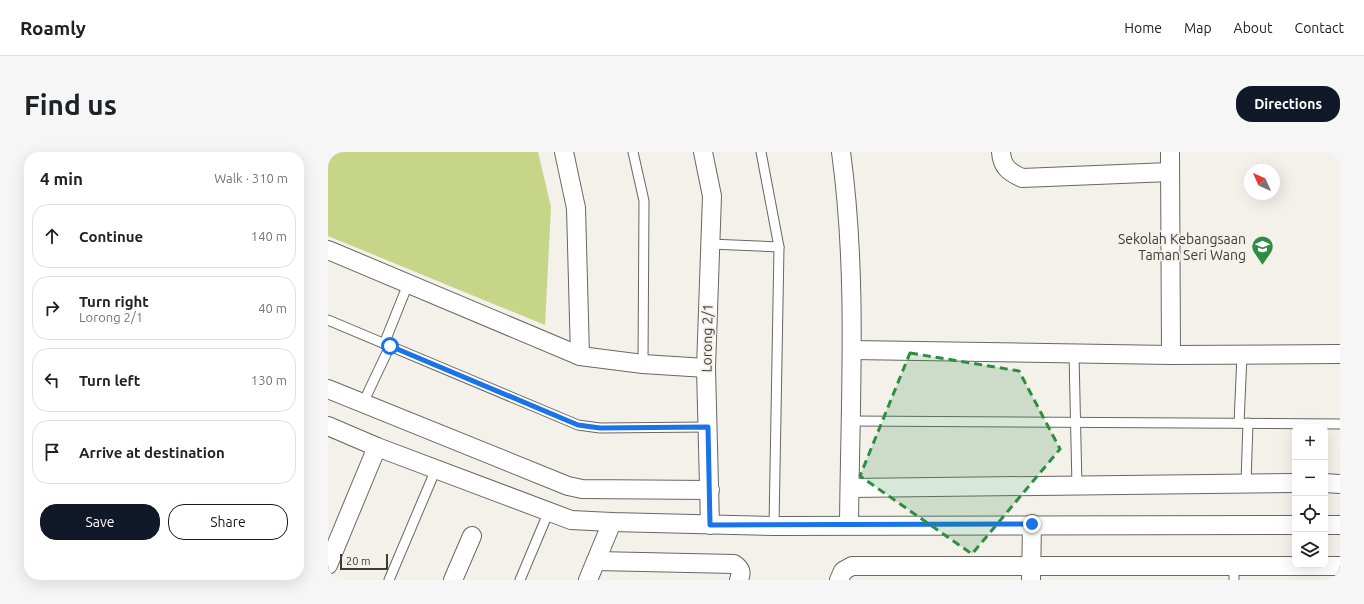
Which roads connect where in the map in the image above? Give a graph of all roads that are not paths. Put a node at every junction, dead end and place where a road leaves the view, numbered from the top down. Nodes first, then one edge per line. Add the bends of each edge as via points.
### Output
1 (564, 152) edge
2 (633, 152) edge
3 (703, 152) edge
4 (761, 152) edge
5 (841, 152) edge
6 (1001, 152) edge
7 (1170, 152) edge
8 (1170, 172) junction
9 (710, 244) junction
10 (779, 247) junction
11 (328, 250) edge
12 (408, 284) junction
13 (328, 320) edge
14 (387, 345) junction
15 (852, 350) junction
16 (1074, 354) junction
17 (1340, 354) edge
18 (1172, 355) junction
19 (1242, 355) junction
20 (580, 356) junction
21 (643, 364) junction
22 (706, 368) junction
23 (328, 389) edge
24 (363, 403) junction
25 (851, 420) junction
26 (1077, 422) junction
27 (1243, 423) junction
28 (1340, 424) edge
29 (328, 426) edge
30 (708, 427) junction
31 (377, 447) junction
32 (436, 469) junction
33 (1246, 482) junction
34 (1292, 483) edge
35 (1328, 483) edge
36 (1340, 484) edge
37 (1077, 487) junction
38 (850, 488) junction
39 (710, 490) junction
40 (549, 511) junction
41 (612, 522) junction
42 (1032, 524) junction
43 (710, 525) junction
44 (849, 525) junction
45 (1292, 525) edge
46 (1328, 525) edge
47 (774, 526) junction
48 (1340, 526) edge
49 (472, 536) dead end
50 (596, 561) junction
51 (328, 565) edge
52 (1340, 566) edge
53 (1234, 573) edge
54 (1031, 574) edge
55 (389, 580) edge
56 (453, 580) edge
57 (520, 580) edge
58 (588, 580) edge
59 (739, 580) edge
60 (840, 580) edge

1 - 20 street via 576,208
2 - 21 lane via 644,201
3 - 9 street, Lorong 2/1 via 712,196
4 - 10 lane
5 - 15 street via 846,190
6 - 8 street via 1002,161 1009,172 1022,178
7 - 8 street
8 - 18 street
9 - 10 lane
9 - 22 street, Lorong 2/1
10 - 47 lane
11 - 12 street
12 - 14 lane
12 - 20 street
13 - 14 lane
14 - 24 lane
14 - 30 lane via 578,425 600,428
15 - 16 street
15 - 25 street
16 - 18 street
16 - 26 lane
17 - 19 street
18 - 19 street
19 - 27 lane
20 - 21 street
21 - 22 street
22 - 30 street, Lorong 2/1
23 - 24 street
24 - 39 street via 575,488
25 - 26 lane
25 - 38 street
26 - 27 lane
26 - 37 lane
27 - 28 lane
27 - 33 lane
29 - 31 street
30 - 39 street, Lorong 2/1
31 - 32 street
31 - 51 street
32 - 40 street
32 - 55 lane
33 - 34 street
33 - 37 street
35 - 36 street
37 - 38 street
38 - 44 street
39 - 43 street, Lorong 2/1
40 - 41 street via 571,520
40 - 57 lane
41 - 43 street
41 - 50 street
42 - 44 street
42 - 45 street
42 - 54 street
43 - 47 street
44 - 47 street
46 - 48 street
49 - 56 street
50 - 58 street
50 - 59 street via 734,564 740,568 742,574
52 - 53 street
53 - 54 street
54 - 60 street via 852,566 843,571

